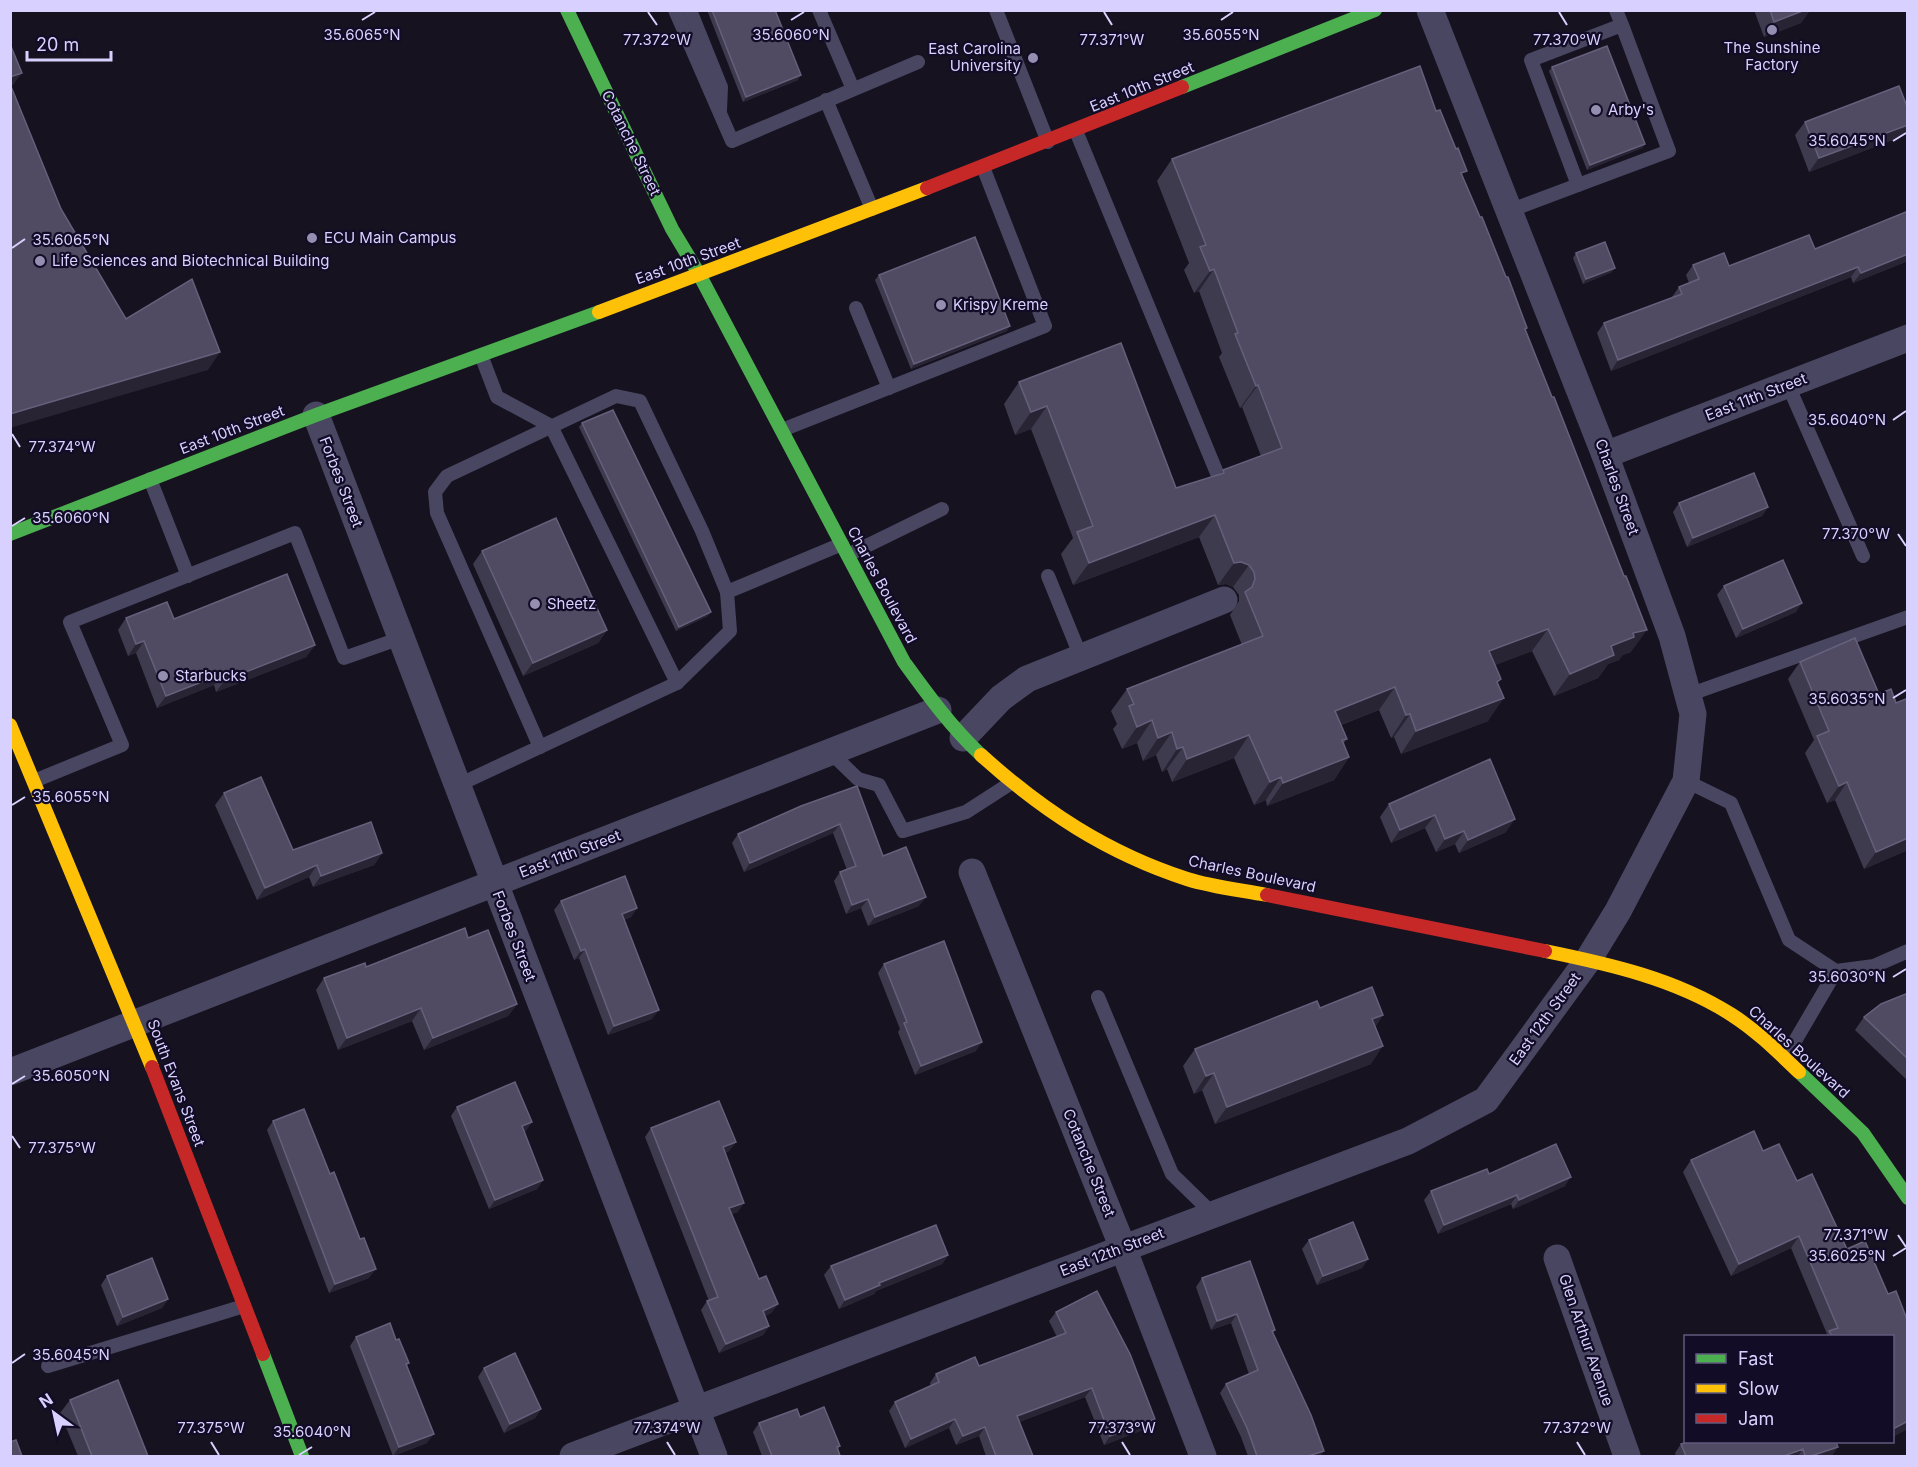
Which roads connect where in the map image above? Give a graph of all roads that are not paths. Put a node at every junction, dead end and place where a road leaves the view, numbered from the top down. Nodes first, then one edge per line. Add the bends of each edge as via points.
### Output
1 (567, 10) edge
2 (675, 10) edge
3 (690, 10) edge
4 (819, 10) edge
5 (996, 10) edge
6 (1375, 10) edge
7 (1430, 10) edge
8 (1616, 10) edge
9 (1622, 25) junction
10 (918, 62) dead end
11 (853, 89) junction
12 (826, 100) junction
13 (719, 115) junction
14 (1076, 131) junction
15 (1048, 142) junction
16 (983, 167) junction
17 (1578, 185) junction
18 (872, 209) junction
19 (1509, 211) junction
20 (699, 274) junction
21 (856, 308) dead end
22 (1908, 338) edge
23 (481, 355) junction
24 (1788, 384) junction
25 (889, 388) junction
26 (315, 415) junction
27 (551, 426) junction
28 (782, 430) junction
29 (1605, 455) junction
30 (1219, 478) edge
31 (150, 479) junction
32 (942, 509) dead end
33 (10, 534) edge
34 (845, 550) junction
35 (1863, 556) dead end
36 (188, 576) junction
37 (1048, 576) dead end
38 (727, 592) junction
39 (1224, 600) dead end
40 (1908, 617) edge
41 (401, 638) junction
42 (1081, 657) junction
43 (677, 683) junction
44 (1688, 695) junction
45 (938, 710) junction
46 (10, 725) edge
47 (963, 738) junction
48 (540, 747) junction
49 (830, 752) junction
50 (34, 781) junction
51 (1686, 781) junction
52 (1012, 783) junction
53 (456, 786) junction
54 (972, 872) dead end
55 (494, 884) junction
56 (1908, 951) edge
57 (1588, 960) junction
58 (1836, 971) junction
59 (1098, 998) dead end
60 (136, 1024) junction
61 (1784, 1059) junction
62 (10, 1071) edge
63 (1908, 1198) edge
64 (1213, 1214) junction
65 (1123, 1248) junction
66 (1557, 1258) dead end
67 (244, 1306) junction
68 (48, 1366) dead end
69 (695, 1409) junction
70 (302, 1456) edge
71 (573, 1456) edge
72 (714, 1456) edge
73 (1203, 1456) edge
74 (1627, 1456) edge

1 - 20 main road, Cotanche Street via 672,229
2 - 13 lane
3 - 13 lane via 722,87
4 - 11 lane
5 - 15 lane
6 - 14 main road, East 10th Street
7 - 19 street, Charles Street
8 - 9 lane
9 - 17 lane via 1531,60
9 - 17 lane via 1669,150
10 - 11 lane
11 - 12 lane
12 - 13 lane via 732,141
12 - 18 lane
14 - 15 main road, East 10th Street
14 - 30 lane
15 - 16 main road, East 10th Street
16 - 18 main road, East 10th Street
16 - 25 lane via 1045,326
17 - 19 lane
18 - 20 main road, East 10th Street
19 - 29 street, Charles Street
20 - 23 main road, East 10th Street
20 - 28 main road, Charles Boulevard
21 - 25 lane
22 - 24 street, East 11th Street
23 - 26 main road, East 10th Street
23 - 27 lane via 497,397
24 - 29 street, East 11th Street
24 - 35 lane
25 - 28 lane
26 - 31 main road, East 10th Street
26 - 41 street, Forbes Street
27 - 38 lane via 616,396 639,402
27 - 43 lane
27 - 48 lane via 447,476 435,492 437,513
28 - 34 main road, Charles Boulevard
29 - 44 street, Charles Street via 1672,636
31 - 33 main road, East 10th Street
31 - 36 lane
32 - 34 lane
34 - 38 lane
34 - 45 main road, Charles Boulevard via 904,662
36 - 41 lane via 296,533 344,658
36 - 50 lane via 70,622 122,745
37 - 42 lane
38 - 43 lane via 730,631
39 - 42 street
40 - 44 lane
41 - 53 street, Forbes Street
42 - 47 street via 1027,679 1001,698
43 - 48 lane
44 - 51 street, Charles Street via 1693,714
45 - 47 main road, Charles Boulevard
45 - 49 street, East 11th Street
46 - 50 main road, South Evans Street
47 - 52 main road, Charles Boulevard
48 - 53 lane
49 - 52 lane via 858,779 879,785 903,831 966,812
49 - 55 street, East 11th Street
50 - 60 main road, South Evans Street
51 - 57 street, Charles Street
51 - 58 lane via 1731,803 1789,940
52 - 57 main road, Charles Boulevard via 1060,819 1124,855 1188,879
53 - 55 street, Forbes Street
54 - 65 street, Cotanche Street
55 - 60 street, East 11th Street
55 - 69 street, Forbes Street
56 - 58 lane via 1874,966
57 - 61 main road, Charles Boulevard via 1675,985 1708,1001 1734,1016
57 - 64 street, East 12th Street via 1486,1100 1408,1141
58 - 61 lane
59 - 64 lane via 1172,1174
60 - 62 street, East 11th Street
60 - 67 main road, South Evans Street
61 - 63 main road, Charles Boulevard via 1863,1132
64 - 65 street, East 12th Street
65 - 69 street, East 12th Street
65 - 73 street, Cotanche Street
66 - 74 street, Glen Arthur Avenue
67 - 68 lane
67 - 70 main road, South Evans Street
69 - 71 street, East 12th Street
69 - 72 street, Forbes Street

